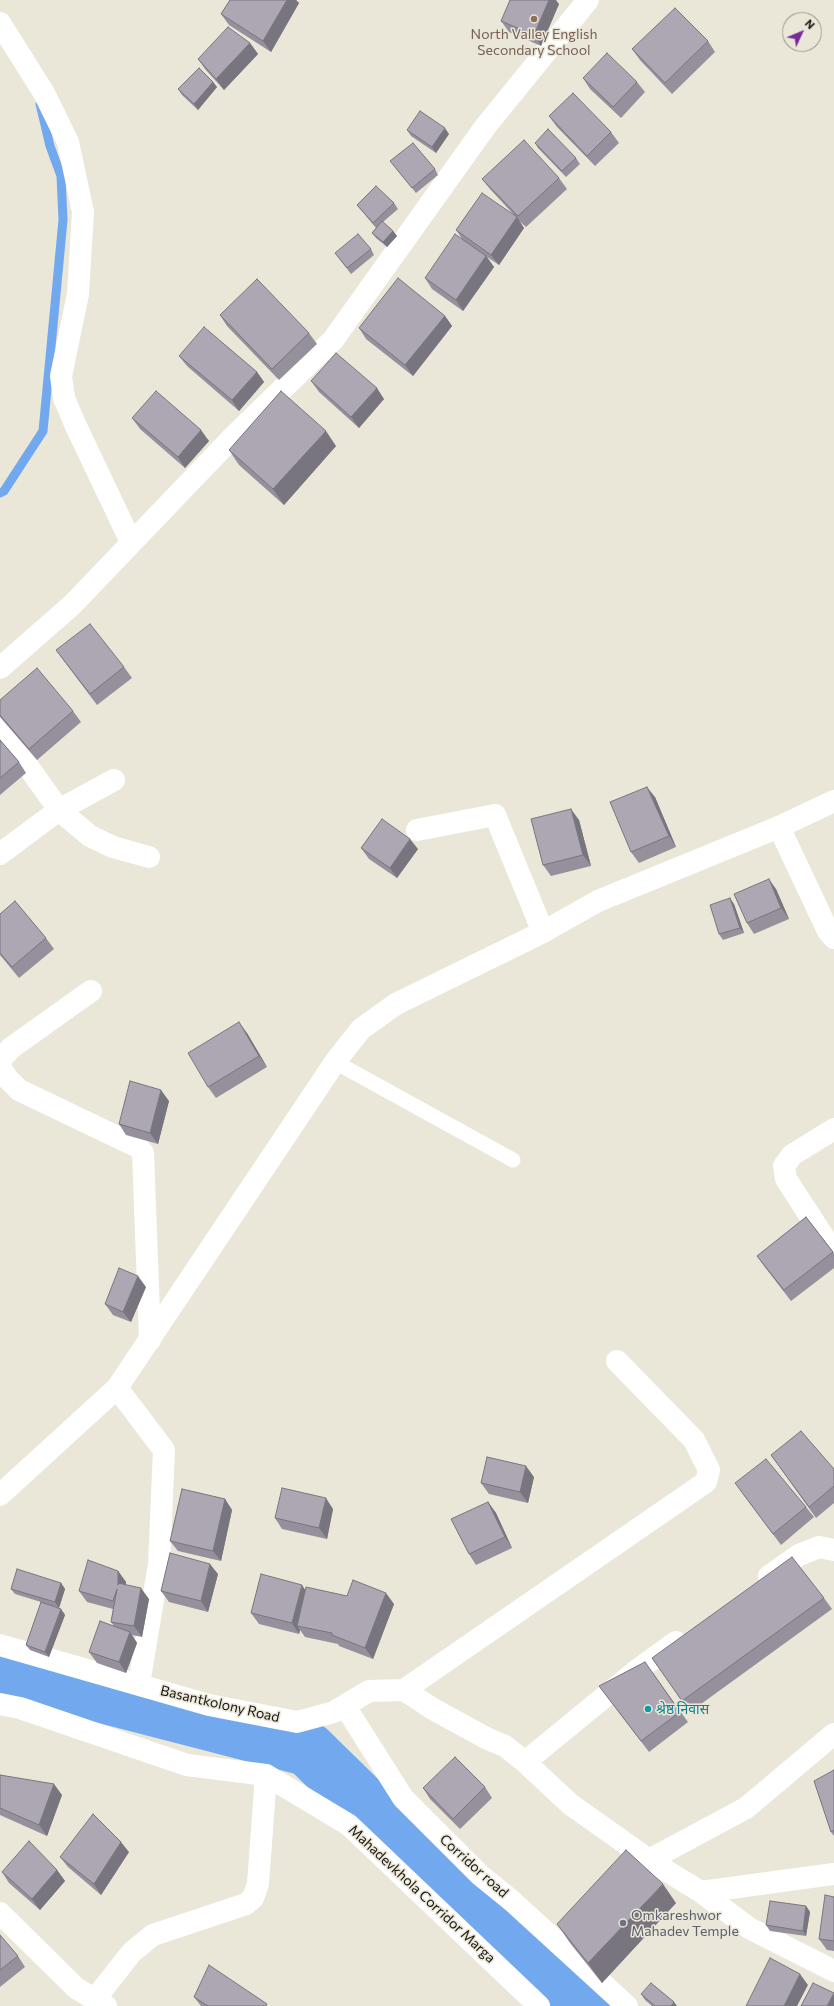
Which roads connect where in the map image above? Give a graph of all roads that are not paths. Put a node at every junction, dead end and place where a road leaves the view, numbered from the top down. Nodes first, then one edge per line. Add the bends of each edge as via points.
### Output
1 (588, 0) edge
2 (0, 23) edge
3 (130, 542) junction
4 (0, 668) edge
5 (0, 726) edge
6 (114, 780) dead end
7 (834, 801) edge
8 (59, 810) junction
9 (779, 827) junction
10 (417, 830) dead end
11 (0, 854) edge
12 (149, 857) dead end
13 (544, 932) junction
14 (834, 938) edge
15 (91, 991) dead end
16 (335, 1062) junction
17 (834, 1129) edge
18 (513, 1160) dead end
19 (834, 1253) edge
20 (150, 1340) junction
21 (617, 1360) dead end
22 (117, 1388) junction
23 (0, 1495) edge
24 (834, 1550) edge
25 (754, 1586) edge
26 (692, 1631) edge
27 (0, 1645) edge
28 (139, 1684) junction
29 (404, 1690) junction
30 (0, 1704) edge
31 (345, 1706) junction
32 (834, 1734) edge
33 (525, 1762) junction
34 (266, 1775) junction
35 (649, 1860) junction
36 (834, 1874) edge
37 (701, 1892) junction
38 (0, 1913) edge
39 (834, 1971) edge
40 (100, 2003) edge
41 (539, 2006) edge
42 (627, 2006) edge

1 - 3 street via 485,127 333,340
2 - 3 street via 44,92 68,142 83,212 78,294 61,376 64,398
3 - 4 street via 72,605
5 - 8 street
6 - 8 street
7 - 9 street
8 - 11 street
8 - 12 street via 90,836 113,847
9 - 13 street via 598,901
9 - 14 street via 828,931
10 - 13 street via 496,815
13 - 16 street via 396,1004 361,1029
15 - 20 street via 11,1048 1,1059 0,1067 8,1080 19,1090 138,1147 143,1152
16 - 18 lane
16 - 20 street
17 - 19 street via 792,1154 784,1166 786,1179
20 - 22 street
21 - 29 street via 694,1440 709,1470 706,1482
22 - 23 street
22 - 28 street via 164,1450 159,1564
24 - 25 street via 819,1547 799,1555
26 - 33 street via 636,1671
27 - 28 street, Basantkolony Road
28 - 31 street, Basantkolony Road via 209,1705 297,1722 334,1712
29 - 31 street, Basantkolony Road via 369,1691
29 - 33 street via 433,1709 505,1746
30 - 34 street, Mahadevkhola Corridor Marga via 20,1708 187,1765
31 - 42 street, Corridor road via 403,1798 480,1875 512,1900
32 - 35 street via 746,1808
33 - 35 street via 570,1804
34 - 40 street via 258,1884 253,1898 246,1904 153,1935 132,1952
34 - 41 street, Mahadevkhola Corridor Marga via 349,1825
35 - 37 street
36 - 37 street
37 - 39 street via 749,1928
38 - 40 street via 76,1988

